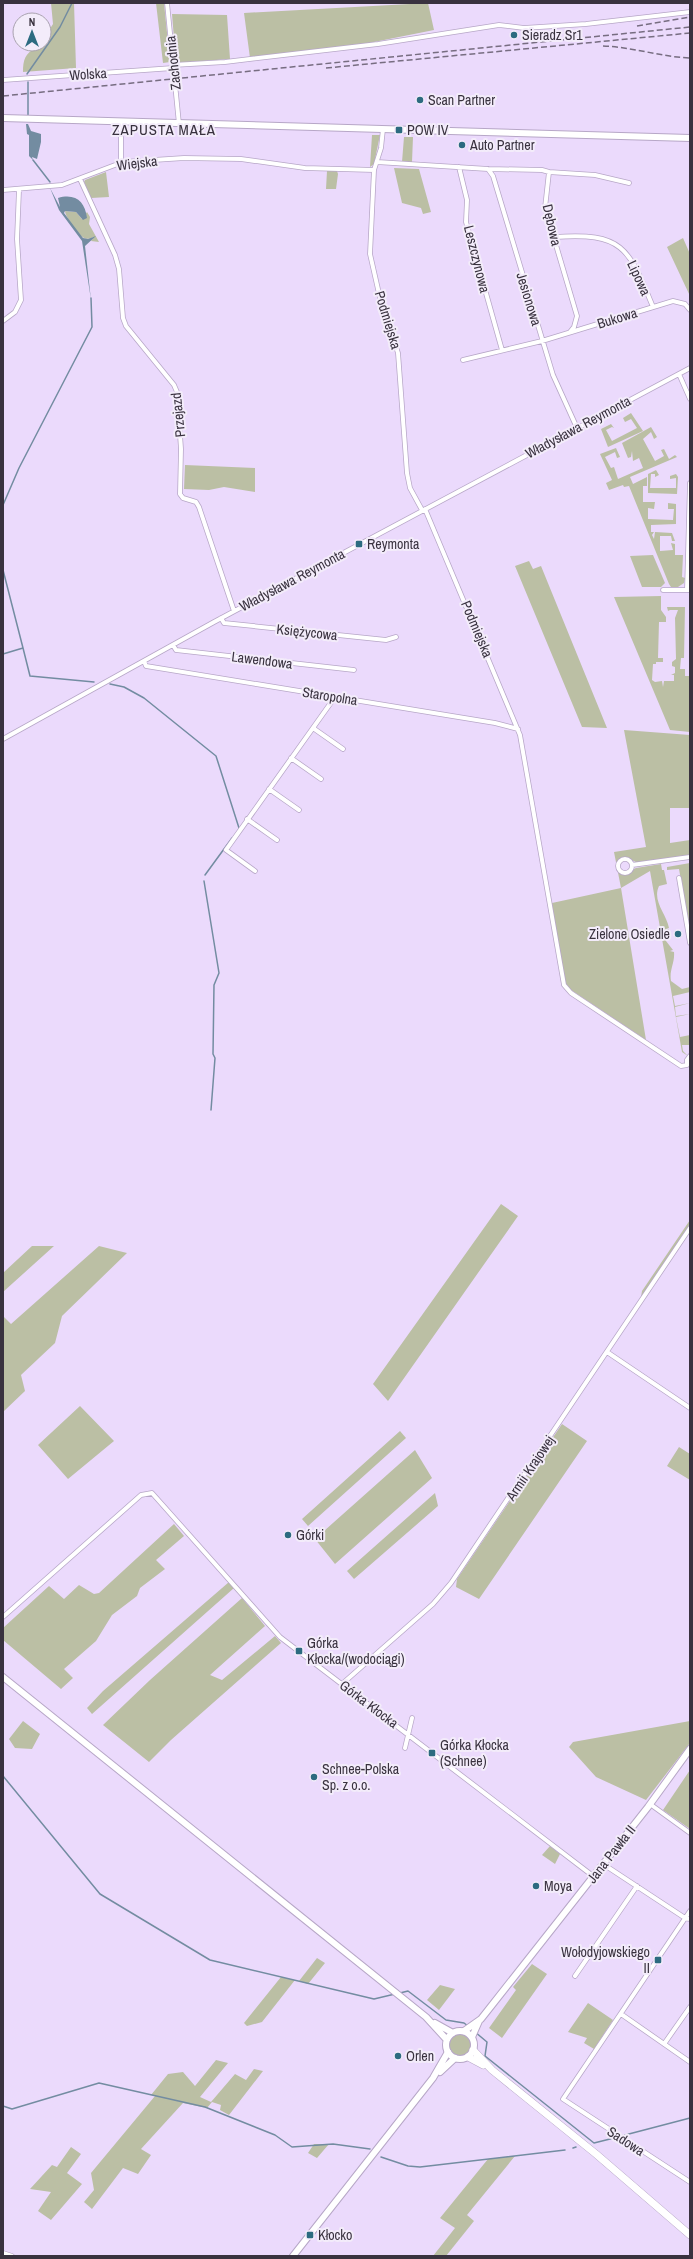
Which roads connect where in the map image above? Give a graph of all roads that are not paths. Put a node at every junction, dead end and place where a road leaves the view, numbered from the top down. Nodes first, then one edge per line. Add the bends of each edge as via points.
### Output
1 (167, 3) edge
2 (690, 12) edge
3 (173, 67) junction
4 (3, 80) edge
5 (3, 118) edge
6 (121, 122) junction
7 (179, 124) junction
8 (383, 129) junction
9 (690, 138) edge
10 (377, 162) junction
11 (121, 163) junction
12 (459, 166) junction
13 (488, 169) junction
14 (374, 170) junction
15 (549, 172) junction
16 (80, 179) junction
17 (629, 183) dead end
18 (3, 190) edge
19 (19, 190) junction
20 (555, 237) junction
21 (653, 307) junction
22 (690, 310) edge
23 (3, 321) edge
24 (570, 332) junction
25 (542, 341) junction
26 (502, 350) junction
27 (463, 360) dead end
28 (690, 368) edge
29 (679, 374) junction
30 (690, 399) edge
31 (577, 428) junction
32 (690, 483) edge
33 (424, 510) junction
34 (690, 514) edge
35 (663, 590) dead end
36 (689, 590) edge
37 (234, 611) junction
38 (221, 618) junction
39 (396, 637) dead end
40 (173, 645) junction
41 (144, 661) junction
42 (354, 670) dead end
43 (335, 697) junction
44 (313, 728) junction
45 (518, 729) junction
46 (3, 739) edge
47 (343, 749) dead end
48 (291, 758) junction
49 (320, 779) dead end
50 (269, 789) junction
51 (299, 810) dead end
52 (247, 820) junction
53 (277, 840) dead end
54 (690, 857) edge
55 (632, 865) dead end
56 (255, 871) dead end
57 (679, 878) dead end
58 (690, 943) edge
59 (690, 1056) edge
60 (689, 1066) edge
61 (690, 1228) edge
62 (607, 1352) junction
63 (690, 1408) edge
64 (3, 1617) edge
65 (3, 1677) edge
66 (342, 1684) junction
67 (412, 1718) dead end
68 (407, 1733) junction
69 (405, 1748) dead end
70 (690, 1749) edge
71 (650, 1804) junction
72 (690, 1833) edge
73 (603, 1864) junction
74 (593, 1876) junction
75 (637, 1886) junction
76 (690, 1911) edge
77 (688, 1919) edge
78 (575, 1976) dead end
79 (690, 2007) edge
80 (621, 2014) junction
81 (426, 2017) junction
82 (471, 2031) junction
83 (452, 2033) junction
84 (447, 2040) junction
85 (664, 2044) junction
86 (473, 2050) junction
87 (448, 2052) junction
88 (468, 2057) junction
89 (455, 2058) junction
90 (690, 2062) edge
91 (492, 2070) junction
92 (433, 2078) junction
93 (690, 2182) edge
94 (690, 2235) edge
95 (3, 2254) edge
96 (12, 2256) edge
97 (293, 2256) edge

1 - 3 street, Zachodnia
2 - 3 street, Wolska via 586,24 524,28 499,25 370,45
3 - 4 street, Wolska
3 - 7 street, Zachodnia
5 - 6 main road
6 - 7 main road
6 - 11 street
7 - 8 main road
8 - 9 main road
8 - 10 street, Podmiejska
10 - 12 street
10 - 14 street, Podmiejska
11 - 14 street, Wiejska via 184,158 241,159 289,167
11 - 16 street, Wiejska
12 - 13 street
12 - 26 street, Leszczynowa via 467,200 466,222
13 - 15 street
13 - 25 street, Jesionowa via 493,176
14 - 33 street, Podmiejska via 371,262 398,353 410,488
15 - 17 street via 595,175
15 - 20 street, Dębowa via 545,208
16 - 19 street, Wiejska via 62,185
16 - 37 street, Przejazd via 115,255 126,326 176,387 180,421 180,494 183,498 196,502 199,507
18 - 19 street, Wiejska
19 - 23 street via 17,239 21,300 15,312
20 - 21 street, Lipowa via 601,238 621,247 633,262
20 - 24 street, Dębowa via 577,316 574,328
21 - 22 street, Bukowa via 679,302
21 - 24 street, Bukowa
24 - 25 street, Bukowa
25 - 26 street
25 - 31 street, Jesionowa via 558,389
26 - 27 street
28 - 29 street, Władysława Reymonta
29 - 30 street
29 - 31 street, Władysława Reymonta
31 - 33 street, Władysława Reymonta
32 - 34 street
33 - 37 street, Władysława Reymonta
33 - 45 street, Podmiejska
34 - 36 street
35 - 36 street
37 - 38 street, Władysława Reymonta
38 - 39 street, Księżycowa via 224,623 386,640
38 - 40 street, Władysława Reymonta
40 - 41 street, Władysława Reymonta
40 - 42 street, Lawendowa via 176,650
41 - 43 street, Staropolna via 146,666
41 - 46 street, Władysława Reymonta
43 - 44 street
43 - 45 street, Staropolna
44 - 47 street
44 - 48 street
45 - 60 street, Podmiejska via 564,985 681,1066
48 - 49 street
48 - 50 street
50 - 51 street
50 - 52 street
52 - 53 street
52 - 56 street via 226,850
54 - 55 street
57 - 58 street
59 - 60 street via 687,1060
61 - 62 street, Armii Krajowej
62 - 63 street
62 - 66 street, Armii Krajowej via 451,1583 433,1604
64 - 66 street, Górka Kłocka via 141,1495 149,1493 164,1504 280,1637
65 - 81 main road
66 - 68 street, Górka Kłocka
67 - 68 street
68 - 69 street
68 - 74 street, Górka Kłocka
70 - 71 main road, Jana Pawła II
71 - 72 street
71 - 73 main road, Jana Pawła II
73 - 74 main road, Jana Pawła II
73 - 75 street
74 - 82 main road, Jana Pawła II
75 - 77 street
75 - 78 street
76 - 77 street
77 - 80 street
79 - 85 street
80 - 85 street
80 - 93 street, Sadowa via 563,2099
81 - 83 main road
81 - 84 main road
82 - 83 main road
82 - 86 main road
83 - 84 main road
84 - 87 main road
85 - 90 street
86 - 88 main road
86 - 91 highway
87 - 89 main road
87 - 92 main road
88 - 89 main road
88 - 91 highway
89 - 92 main road
91 - 94 highway via 614,2169
92 - 97 main road
95 - 96 street

